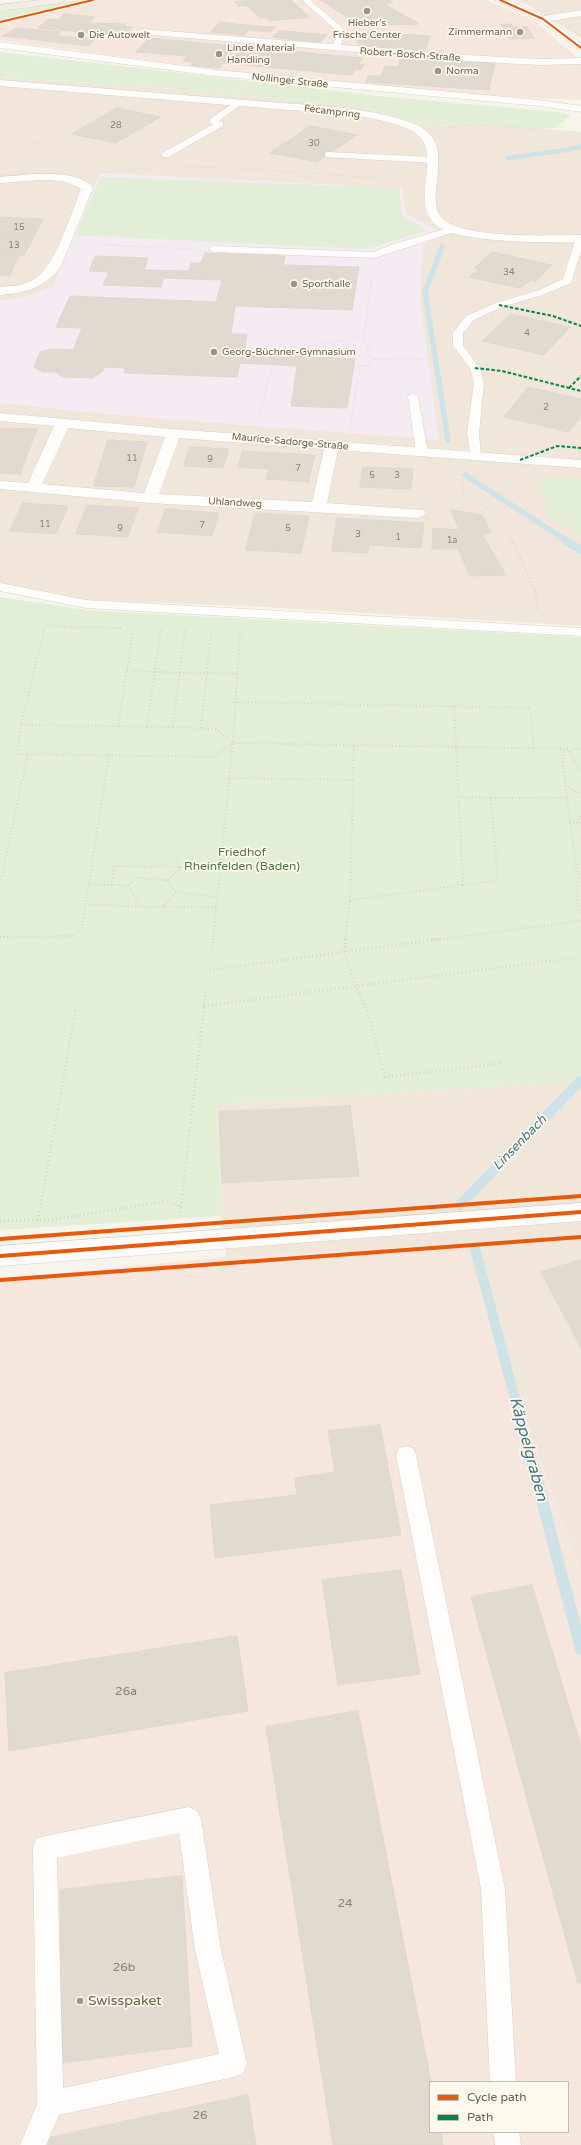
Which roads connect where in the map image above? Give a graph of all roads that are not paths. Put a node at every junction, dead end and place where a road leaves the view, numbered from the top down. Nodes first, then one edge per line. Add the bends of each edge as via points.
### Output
1 (61, 0) edge
2 (306, 0) edge
3 (500, 0) edge
4 (0, 8) edge
5 (581, 13) edge
6 (543, 19) junction
7 (142, 32) dead end
8 (0, 45) edge
9 (581, 48) edge
10 (336, 49) junction
11 (581, 61) edge
12 (0, 83) edge
13 (240, 102) junction
14 (581, 110) edge
15 (328, 154) dead end
16 (165, 155) dead end
17 (433, 160) junction
18 (0, 180) edge
19 (454, 230) junction
20 (580, 239) edge
21 (213, 249) road end
22 (568, 280) junction
23 (581, 281) edge
24 (0, 291) edge
25 (413, 396) dead end
26 (0, 416) edge
27 (62, 423) junction
28 (173, 434) junction
29 (339, 447) junction
30 (422, 453) junction
31 (468, 456) junction
32 (581, 464) edge
33 (0, 485) edge
34 (33, 488) junction
35 (150, 498) junction
36 (319, 507) junction
37 (418, 513) dead end
38 (0, 587) edge
39 (581, 632) edge
40 (581, 1212) edge
41 (0, 1256) edge
42 (406, 1455) dead end
43 (503, 2081) edge
44 (50, 2104) junction
45 (506, 2133) edge
46 (33, 2145) edge
47 (508, 2145) edge

1 - 4 main road
2 - 10 lane via 342,32
3 - 6 street
5 - 6 street
6 - 9 street
7 - 10 street, Robert-Bosch-Straße
8 - 14 street, Nollinger Straße via 216,73 539,103
10 - 11 street, Robert-Bosch-Straße via 495,60 570,63
12 - 13 street, Fécampring
13 - 16 lane via 214,121 220,124
13 - 17 street, Fécampring via 384,118 421,130 429,139
15 - 17 lane
17 - 19 street via 432,201 436,218
18 - 24 street via 61,178 82,182 88,188 55,266 47,277 35,285
19 - 20 street via 507,236
19 - 21 lane via 394,247 375,256
20 - 22 lane
22 - 23 lane
22 - 31 lane via 470,318 458,334 458,346 475,368 479,383
25 - 30 lane
26 - 27 street, Maurice-Sadorge-Straße
27 - 28 street, Maurice-Sadorge-Straße
27 - 34 street
28 - 29 street, Maurice-Sadorge-Straße
28 - 35 street
29 - 30 street, Maurice-Sadorge-Straße
29 - 36 street
30 - 31 street, Maurice-Sadorge-Straße
31 - 32 street, Maurice-Sadorge-Straße
33 - 34 street, Uhlandweg
34 - 35 street, Uhlandweg
35 - 36 street, Uhlandweg
36 - 37 street, Uhlandweg
38 - 39 lane via 86,604
40 - 41 street
42 - 43 lane via 493,1890
44 - 44 lane via 45,1848 189,1819 208,1950 234,2064
44 - 46 lane
45 - 47 lane

